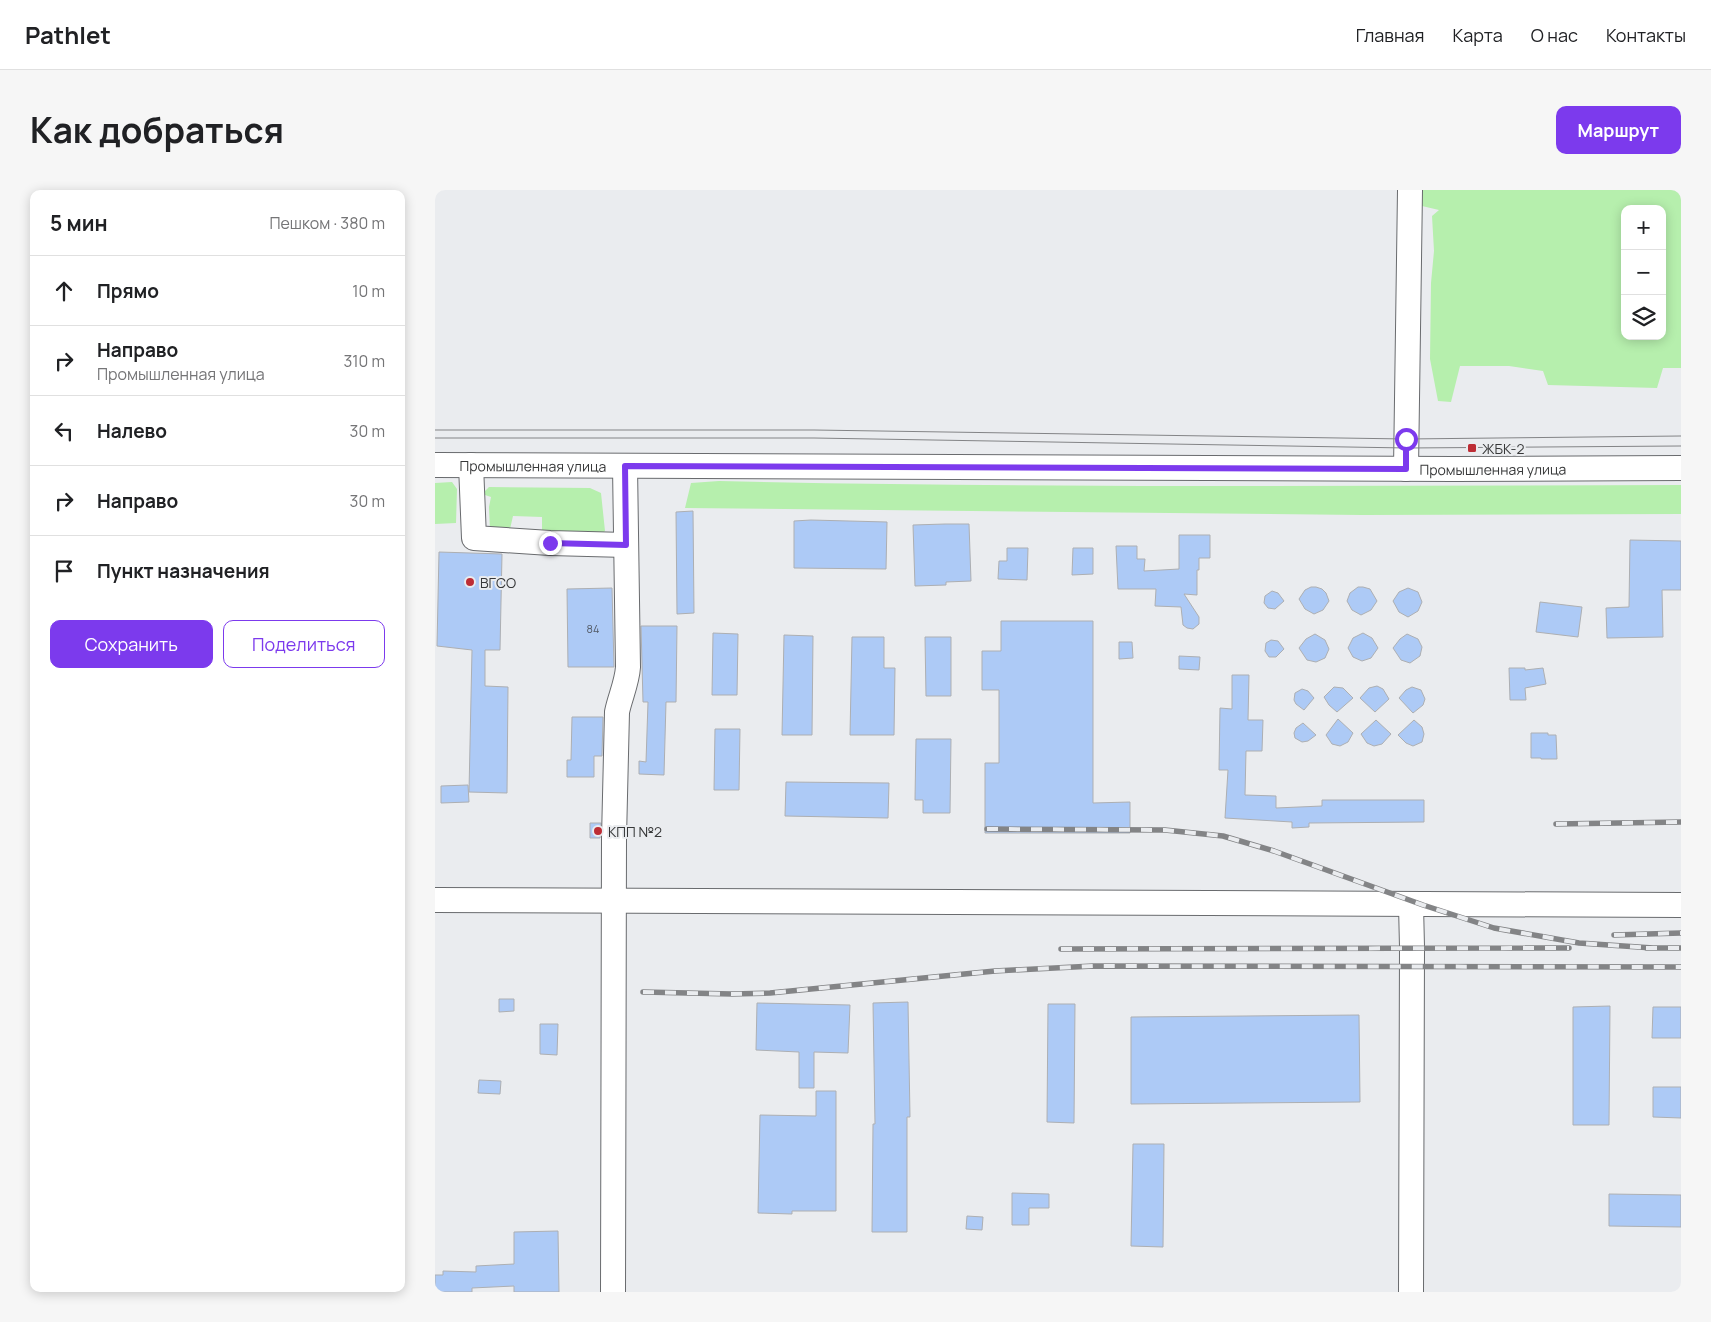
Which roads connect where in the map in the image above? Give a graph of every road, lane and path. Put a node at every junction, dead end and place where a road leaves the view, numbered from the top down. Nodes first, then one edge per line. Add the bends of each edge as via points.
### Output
1 (1410, 190) edge
2 (435, 466) edge
3 (471, 466) junction
4 (625, 466) junction
5 (1681, 468) edge
6 (1406, 469) junction
7 (626, 545) junction
8 (435, 900) edge
9 (613, 901) junction
10 (1411, 905) junction
11 (1681, 905) edge
12 (613, 1292) edge
13 (1411, 1292) edge

1 - 6 street
2 - 3 street, Промышленная улица
3 - 4 street, Промышленная улица
3 - 7 street via 474,538
4 - 6 street, Промышленная улица
4 - 7 street
5 - 6 street, Промышленная улица
7 - 9 street via 628,667 617,712
8 - 9 street
9 - 10 street
9 - 12 street
10 - 11 street
10 - 13 street

